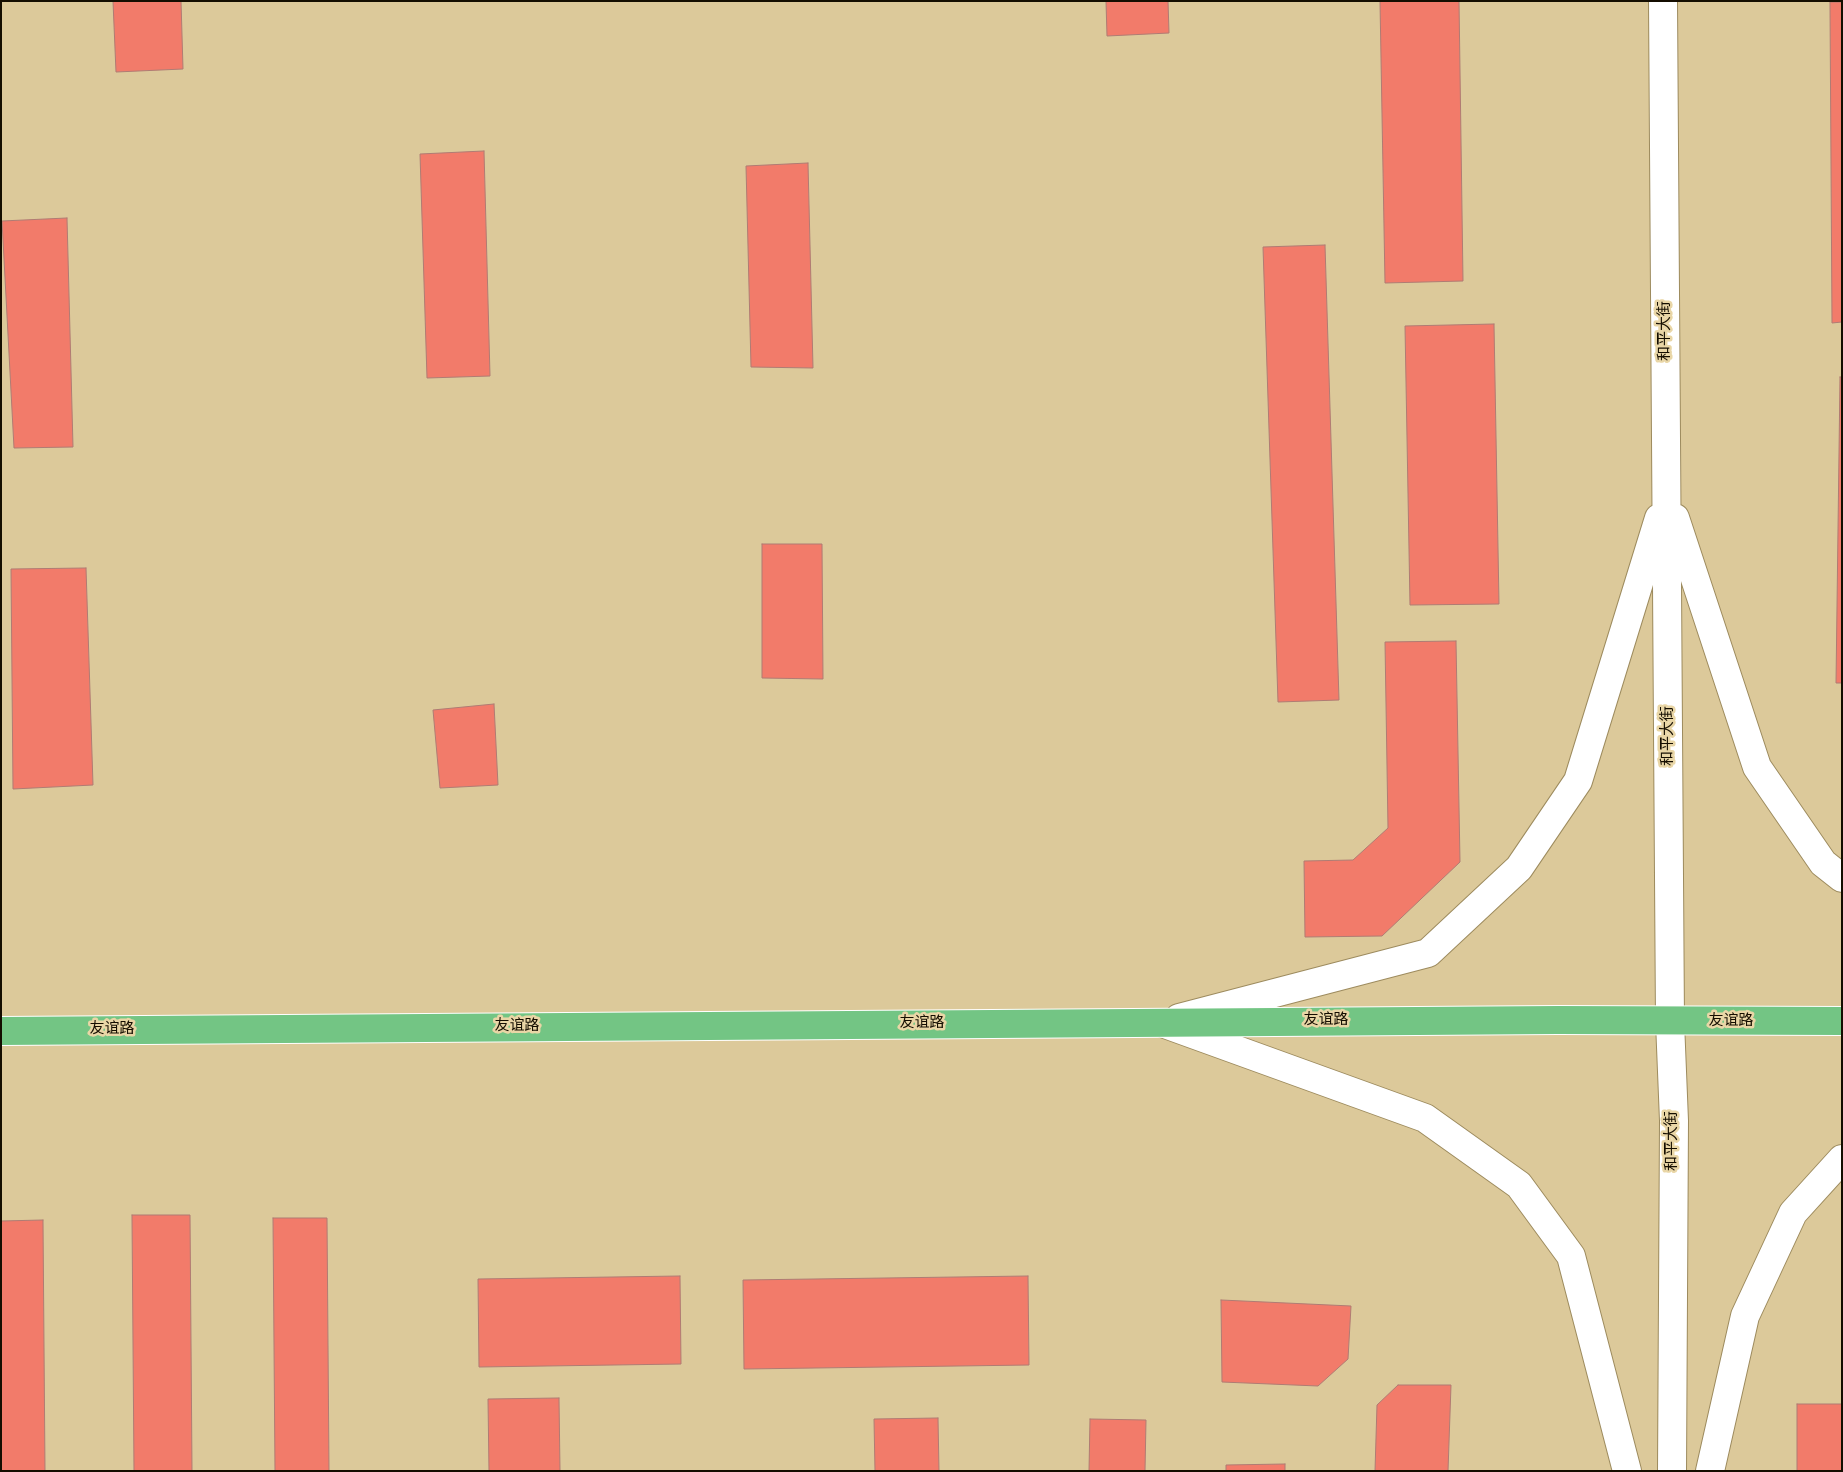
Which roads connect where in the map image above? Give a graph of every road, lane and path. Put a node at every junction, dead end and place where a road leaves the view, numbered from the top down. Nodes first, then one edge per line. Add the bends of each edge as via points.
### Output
1 (1663, 1) edge
2 (1667, 493) junction
3 (1842, 878) edge
4 (1842, 1021) edge
5 (1670, 1022) junction
6 (1162, 1023) junction
7 (1, 1031) edge
8 (1842, 1159) edge
9 (1627, 1471) edge
10 (1672, 1471) edge
11 (1710, 1471) edge

1 - 2 main road, 和平大街
2 - 3 main road via 1756,767 1823,863
2 - 5 main road, 和平大街
2 - 6 main road via 1578,781 1519,868 1428,953
4 - 5 highway, 友谊路
5 - 6 highway, 友谊路
5 - 10 main road, 和平大街 via 1674,1121
6 - 7 highway, 友谊路
6 - 9 main road via 1426,1118 1519,1185 1571,1256
8 - 11 main road via 1793,1213 1745,1316

